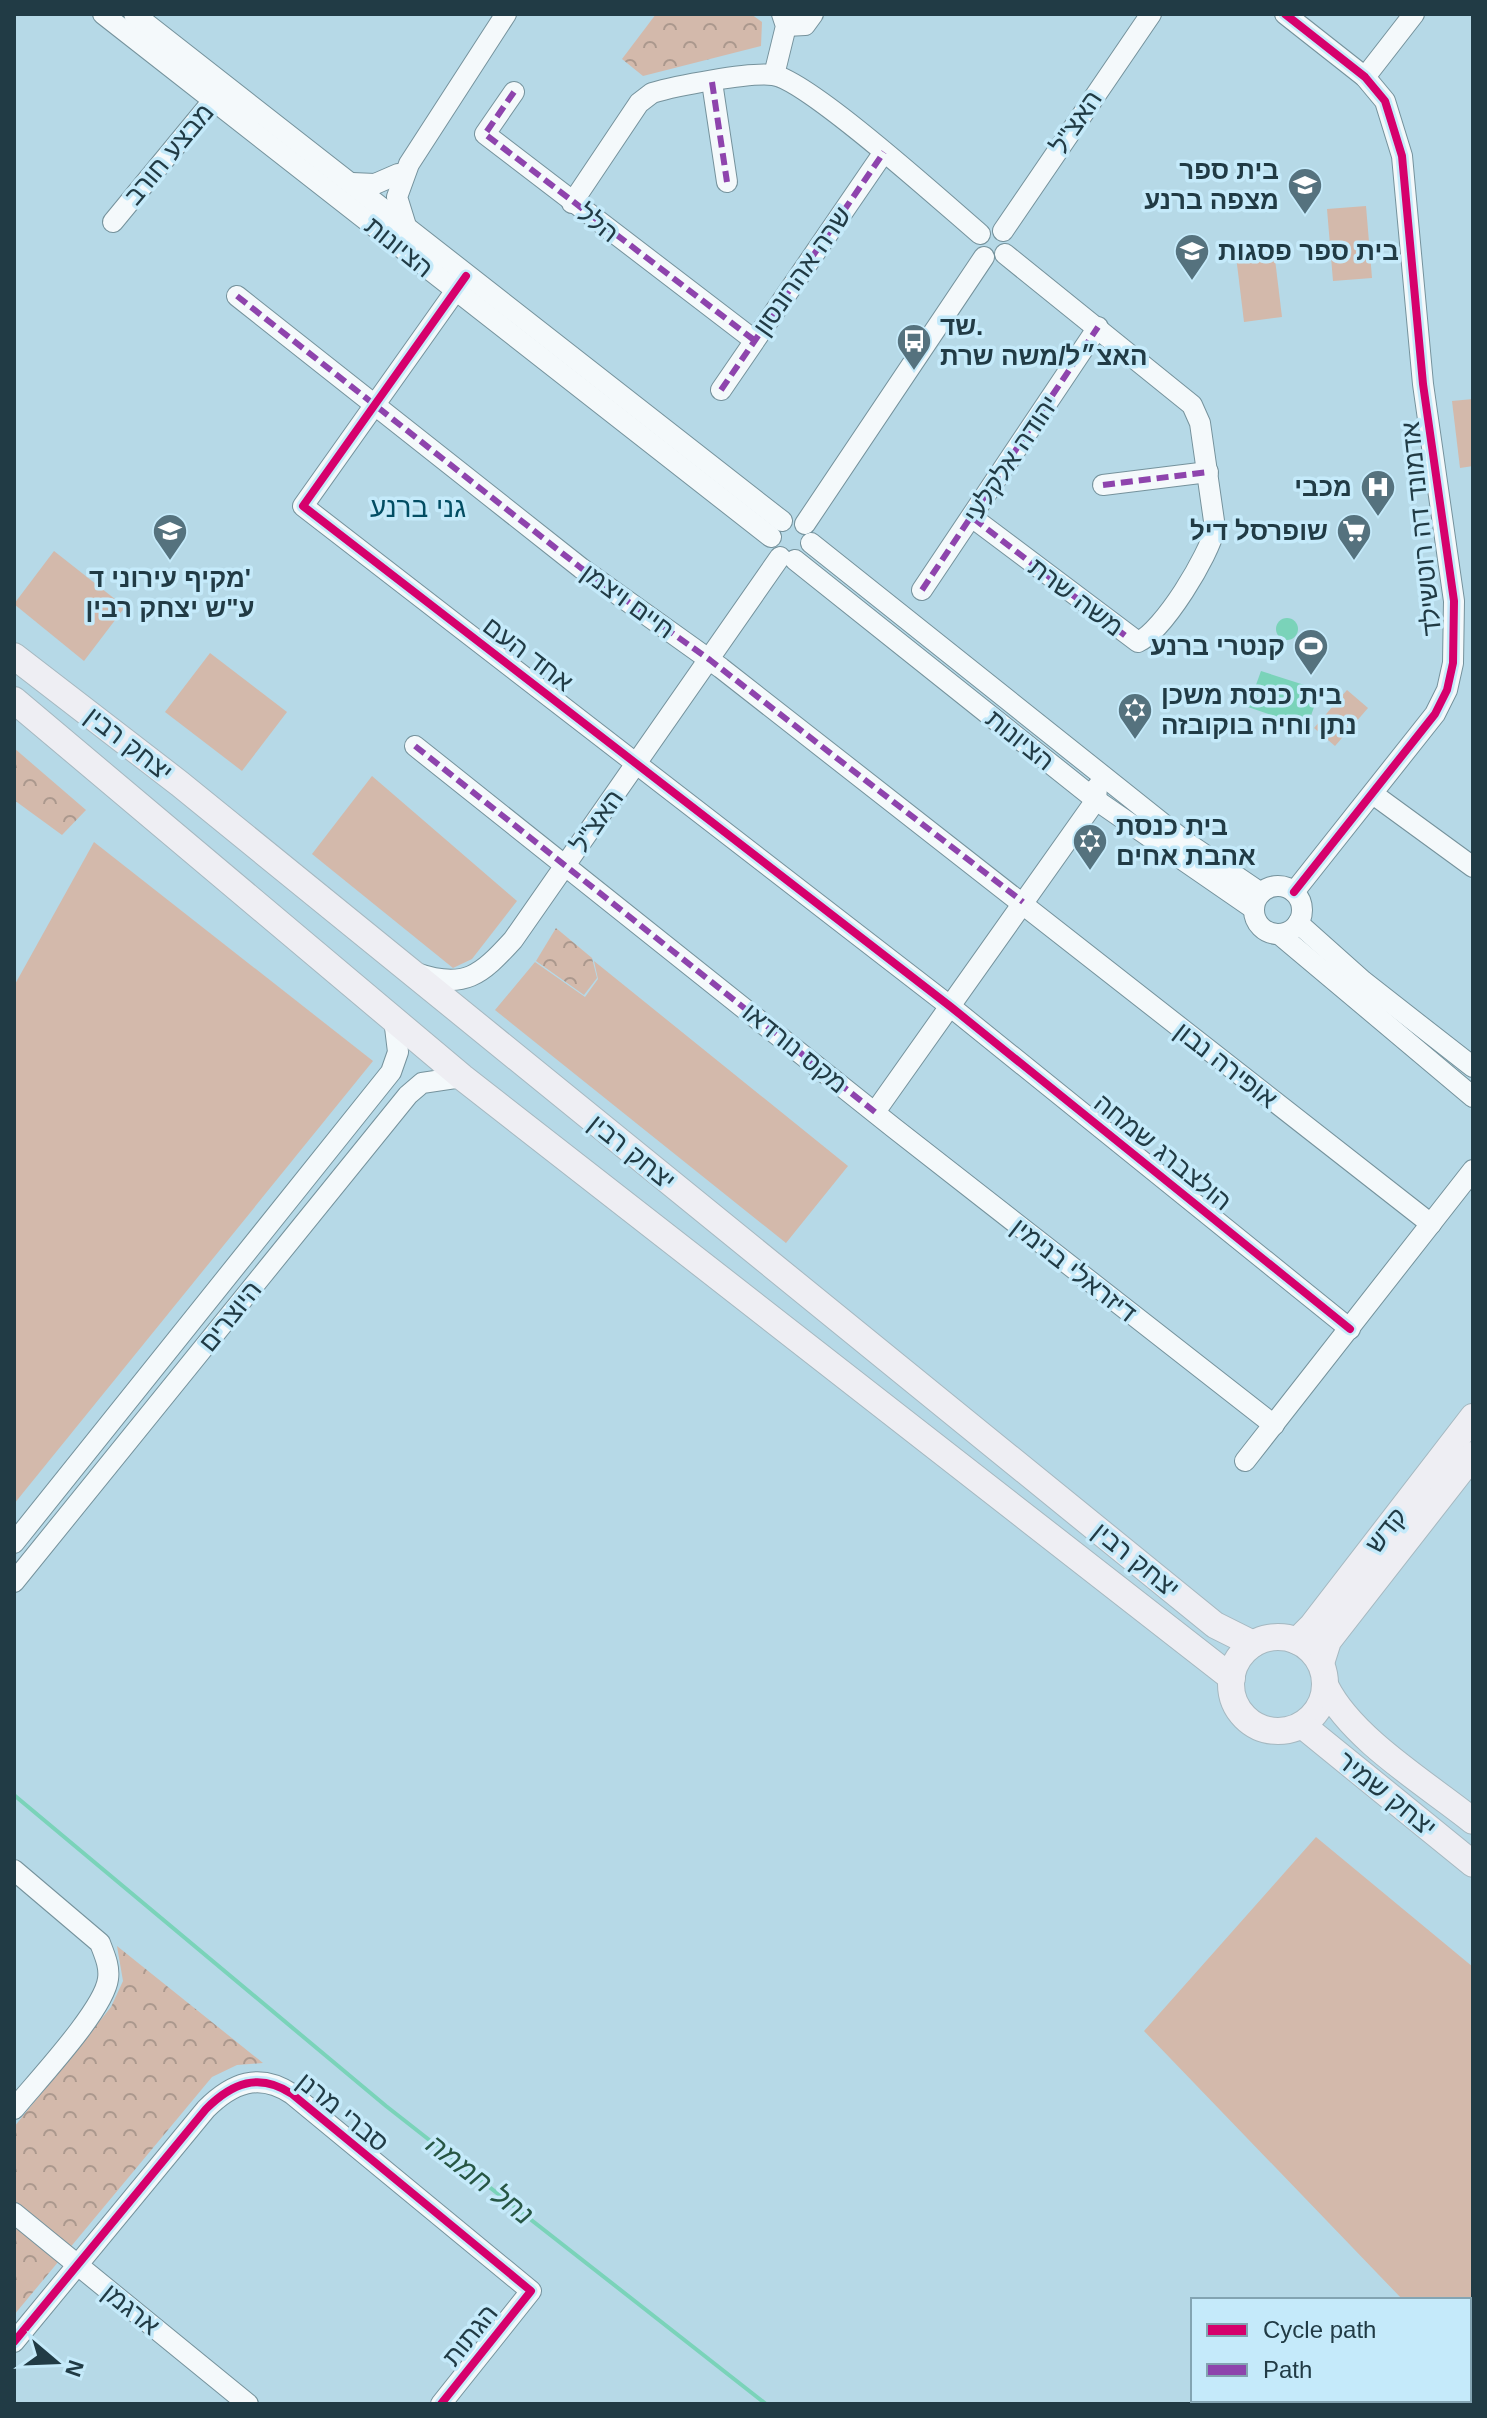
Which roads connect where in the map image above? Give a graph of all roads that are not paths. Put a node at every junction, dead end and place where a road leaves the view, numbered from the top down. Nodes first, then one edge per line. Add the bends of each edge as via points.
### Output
1 (103, 14) edge
2 (134, 14) edge
3 (506, 14) edge
4 (813, 14) edge
5 (1151, 14) edge
6 (1285, 14) edge
7 (1414, 14) edge
8 (784, 20) edge
9 (774, 75) junction
10 (1365, 77) junction
11 (712, 82) junction
12 (514, 92) dead end
13 (219, 94) junction
14 (884, 152) junction
15 (413, 156) junction
16 (398, 174) junction
17 (727, 182) dead end
18 (352, 183) junction
19 (572, 203) junction
20 (385, 209) junction
21 (113, 222) dead end
22 (1003, 231) junction
23 (980, 234) junction
24 (401, 236) junction
25 (1005, 254) junction
26 (984, 257) junction
27 (461, 284) junction
28 (237, 296) dead end
29 (1098, 327) junction
30 (754, 340) junction
31 (721, 390) dead end
32 (374, 405) junction
33 (1208, 472) junction
34 (1103, 485) dead end
35 (973, 518) junction
36 (776, 529) junction
37 (808, 534) junction
38 (787, 558) junction
39 (922, 590) dead end
40 (14, 656) edge
41 (710, 660) junction
42 (14, 700) edge
43 (415, 746) dead end
44 (1083, 759) junction
45 (638, 763) junction
46 (1373, 794) junction
47 (1096, 800) junction
48 (1186, 842) junction
49 (564, 867) junction
50 (1473, 867) edge
51 (1294, 892) junction
52 (1258, 901) junction
53 (1023, 902) junction
54 (1298, 923) junction
55 (1279, 934) junction
56 (404, 967) junction
57 (951, 1007) junction
58 (394, 1019) junction
59 (1473, 1067) edge
60 (462, 1077) junction
61 (1473, 1097) edge
62 (875, 1112) junction
63 (1473, 1170) edge
64 (1431, 1224) junction
65 (1350, 1329) junction
66 (1473, 1417) edge
67 (1274, 1425) junction
68 (1473, 1455) edge
69 (1245, 1461) dead end
70 (14, 1543) edge
71 (14, 1582) edge
72 (1297, 1641) junction
73 (1253, 1644) junction
74 (1323, 1675) junction
75 (1232, 1678) junction
76 (1302, 1725) junction
77 (1473, 1821) edge
78 (1473, 1864) edge
79 (14, 1870) edge
80 (14, 2109) edge
81 (14, 2213) edge
82 (77, 2265) junction
83 (531, 2291) joint
84 (14, 2342) edge
85 (248, 2404) edge
86 (441, 2404) edge

1 - 13 street, הציונות
2 - 13 street, הציונות
3 - 15 street
4 - 8 street via 805,25
5 - 22 street, האצ"ל
6 - 10 street, אדמונד דה רוטשילד
7 - 10 street
8 - 9 street
9 - 11 street
9 - 14 street
10 - 46 street, אדמונד דה רוטשילד via 1385,101 1402,156 1423,384 1456,632 1447,690 1435,714
11 - 17 street
11 - 19 street via 667,89 639,103
12 - 19 street, הלל via 485,134
13 - 18 street, הציונות
13 - 21 street, מבצע חורב
13 - 24 street, הציונות
14 - 23 street
14 - 30 street, שרה אהרונסון
15 - 16 street
15 - 24 street via 397,197
16 - 18 street via 375,184
16 - 20 street via 386,194
18 - 20 street, הציונות
19 - 30 street, הלל
20 - 24 street, הציונות
22 - 23 street via 991,228
22 - 25 street via 1009,242
23 - 26 street via 977,247
24 - 27 street, הציונות
25 - 26 street via 993,260
25 - 29 street, משה שרת
26 - 37 street
27 - 32 street, אחד העם
27 - 36 street, הציונות
28 - 32 street, חיים ויצמן
29 - 33 street, משה שרת via 1192,405
29 - 35 street, יהודה אלקלעי
30 - 31 street, שרה אהרונסון
32 - 41 street, חיים ויצמן via 581,568
32 - 45 street, אחד העם via 303,506
33 - 34 street
33 - 35 street, משה שרת via 1215,528 1211,545 1150,637 1138,642
35 - 39 street, יהודה אלקלעי
36 - 37 street via 794,519
36 - 38 street via 773,548
37 - 38 street via 806,554
37 - 44 street, הציונות
38 - 41 street, האצ"ל
38 - 47 street, הציונות
40 - 56 main road, יצחק רבין via 156,764
41 - 45 street, האצ"ל
41 - 53 street, חיים ויצמן
42 - 58 main road, יצחק רבין
43 - 49 street, מקס נורדאו
44 - 47 street via 1097,785
44 - 48 street, הציונות
45 - 49 street, האצ"ל
45 - 57 street, אחד העם
46 - 50 street
46 - 51 street, אדמונד דה רוטשילד
47 - 48 street via 1123,805
47 - 52 street, הציונות
47 - 53 street
48 - 52 street, הציונות
49 - 56 street, האצ"ל via 513,940 475,976 447,981
49 - 62 street, מקס נורדאו
51 - 52 street via 1281,886
51 - 54 street via 1301,907
52 - 55 street via 1260,926
53 - 57 street
53 - 64 street, אופירה נבון
54 - 55 street
54 - 59 street
55 - 61 street
56 - 73 main road, יצחק רבין via 1215,1625
57 - 62 street
57 - 65 street, הולצברג שמחה
58 - 60 main road, יצחק רבין
58 - 70 street, היוצרים via 396,1065
60 - 71 street, היוצרים via 422,1083 408,1095
60 - 75 main road, יצחק רבין
62 - 67 street, דיזראלי בנימין
63 - 64 street
64 - 65 street
65 - 67 street
66 - 72 main road, קדש
67 - 69 street
68 - 74 main road, קדש via 1328,1641
72 - 73 main road via 1282,1637
72 - 74 main road via 1315,1654
73 - 75 main road via 1242,1654
74 - 76 main road via 1322,1702
74 - 77 main road, יצחק שמיר via 1335,1705 1361,1731
75 - 76 main road via 1237,1709 1257,1727 1282,1732
76 - 78 main road, יצחק שמיר
79 - 80 street via 100,1943 108,1979 93,2012
81 - 82 street, ארגמן
82 - 83 street, סברי מרנן via 206,2109 239,2083 257,2081 277,2084 292,2094
82 - 84 street, סברי מרנן
82 - 85 street, ארגמן
83 - 86 street, הגתות

